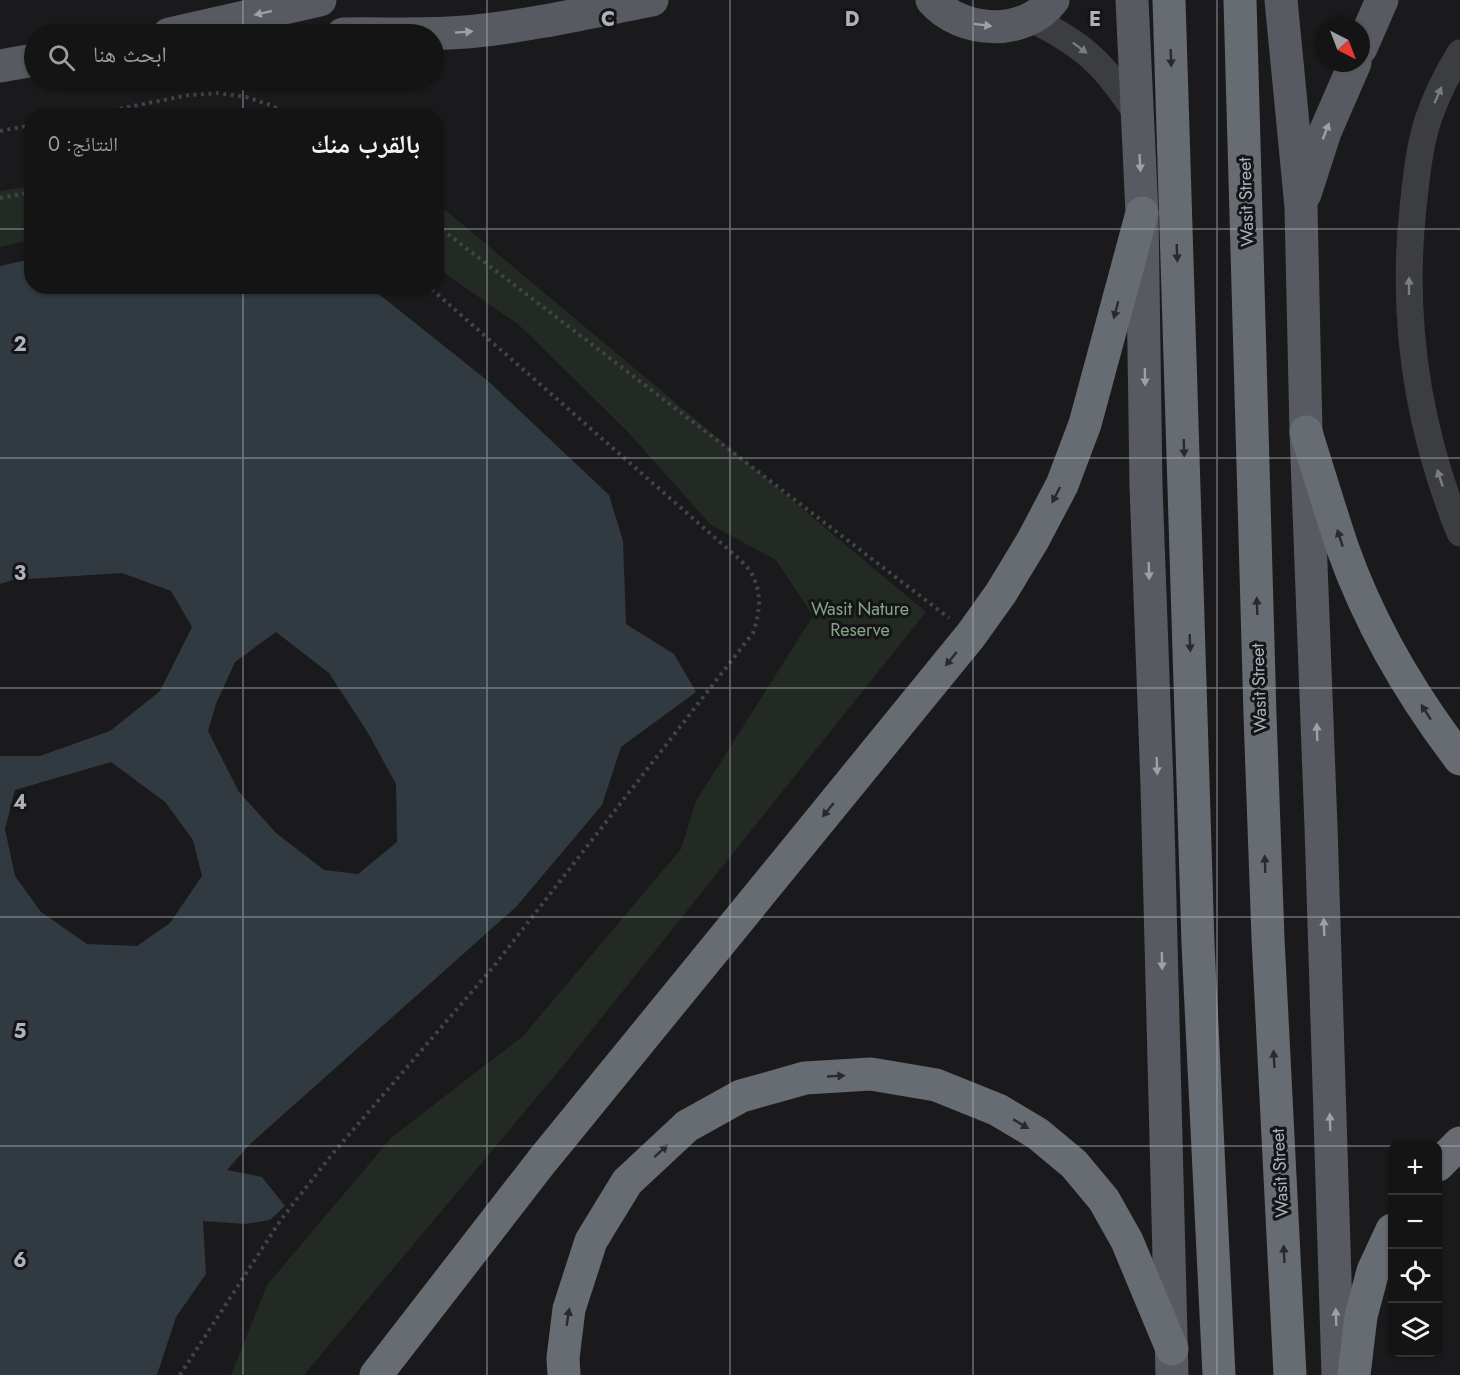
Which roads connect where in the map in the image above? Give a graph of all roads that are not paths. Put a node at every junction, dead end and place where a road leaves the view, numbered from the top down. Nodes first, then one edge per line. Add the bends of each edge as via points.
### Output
1 (320, 0) edge
2 (652, 0) edge
3 (932, 0) edge
4 (1132, 0) edge
5 (1169, 0) edge
6 (1240, 0) edge
7 (1281, 0) edge
8 (1382, 0) edge
9 (1042, 9) edge
10 (213, 24) edge
11 (1370, 27) edge
12 (444, 34) edge
13 (1460, 53) edge
14 (24, 62) edge
15 (0, 66) edge
16 (1351, 72) edge
17 (1137, 114) junction
18 (1301, 207) junction
19 (1142, 213) junction
20 (1306, 432) junction
21 (1460, 533) edge
22 (1460, 759) edge
23 (1460, 1143) edge
24 (1442, 1160) edge
25 (1388, 1239) edge
26 (1172, 1362) edge
27 (376, 1375) edge
28 (564, 1375) edge
29 (1219, 1375) edge
30 (1290, 1375) edge
31 (1338, 1375) edge
32 (1354, 1375) edge

1 -> 10 main road
12 -> 2 main road via 542,22
3 -> 9 main road via 959,20 983,27 1007,26
4 - 17 main road
5 -> 29 highway via 1198,944
30 -> 6 highway, Wasit Street via 1268,938
7 - 18 main road
8 - 11 main road
9 -> 17 street via 1105,71
21 -> 13 street via 1448,505 1419,398 1408,288 1416,178 1427,124
14 - 15 main road
18 -> 16 main road via 1325,132
17 -> 19 main road
18 - 20 main road
19 -> 26 main road via 1146,486
19 -> 27 highway via 1085,424 1062,485 1006,584 971,635 542,1161
22 -> 20 highway via 1409,684 1362,596
31 -> 20 main road
23 - 24 highway
25 - 32 highway via 1373,1271 1361,1316
28 -> 26 highway via 569,1309 591,1241 627,1182 687,1126 741,1096 805,1078 871,1074 936,1085 998,1110 1038,1134 1074,1164 1104,1200 1127,1241

